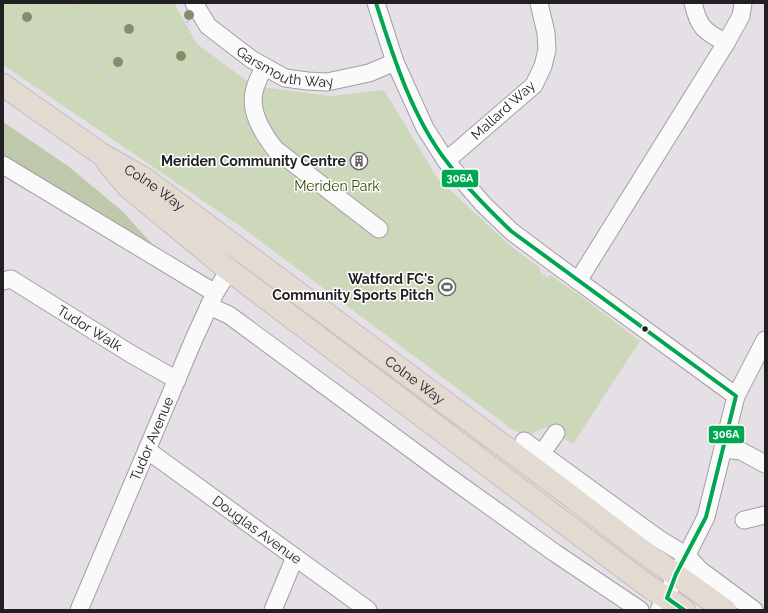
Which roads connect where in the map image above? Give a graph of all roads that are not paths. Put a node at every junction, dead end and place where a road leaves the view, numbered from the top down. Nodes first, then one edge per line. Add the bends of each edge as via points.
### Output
1 (376, 3) edge
2 (539, 3) edge
3 (693, 3) edge
4 (743, 3) edge
5 (196, 6) edge
6 (726, 44) junction
7 (395, 62) junction
8 (264, 68) junction
9 (3, 85) edge
10 (101, 154) junction
11 (446, 161) junction
12 (3, 165) edge
13 (379, 228) dead end
14 (229, 270) junction
15 (3, 281) edge
16 (578, 281) junction
17 (212, 300) junction
18 (765, 340) edge
19 (177, 380) junction
20 (736, 396) junction
21 (556, 433) dead end
22 (524, 441) road end
23 (723, 449) junction
24 (147, 450) junction
25 (542, 454) junction
26 (765, 464) edge
27 (565, 481) junction
28 (765, 515) edge
29 (744, 520) dead end
30 (687, 556) junction
31 (295, 557) junction
32 (676, 574) junction
33 (663, 604) edge
34 (79, 610) edge
35 (273, 610) edge
36 (368, 610) edge
37 (640, 610) edge
38 (684, 610) edge
39 (725, 610) edge
40 (754, 610) edge

1 - 7 street
2 - 11 street, Mallard Way via 547,50 534,85
3 - 6 street via 697,18 706,32
4 - 6 street via 741,16
5 - 8 street, Garsmouth Way via 208,26
6 - 16 street
7 - 8 street, Garsmouth Way via 370,72 327,82 285,78
7 - 11 street via 413,103
8 - 13 street via 254,88 254,111 263,132 275,149
9 - 10 highway, Colne Way
10 - 14 highway, Colne Way via 128,187
10 - 27 highway, Colne Way via 145,178
11 - 16 street via 506,226
12 - 17 street
14 - 17 street, Tudor Avenue
14 - 33 highway, Colne Way via 641,581
15 - 19 street, Tudor Walk via 12,279
16 - 20 street
17 - 19 street, Tudor Avenue
17 - 37 street via 442,472
18 - 20 street
19 - 24 street, Tudor Avenue
20 - 23 street
21 - 25 street
22 - 25 street
23 - 26 street via 741,450
23 - 30 street via 706,517
24 - 31 street, Douglas Avenue
24 - 34 street, Tudor Avenue
25 - 27 street
27 - 30 street, Colne Way
27 - 32 highway, Colne Way via 642,551
28 - 29 street
30 - 32 street
30 - 40 street, Colne Way via 700,570
31 - 35 street
31 - 36 street, Douglas Avenue
32 - 33 street
32 - 39 highway, Colne Way
33 - 38 highway, Colne Way

